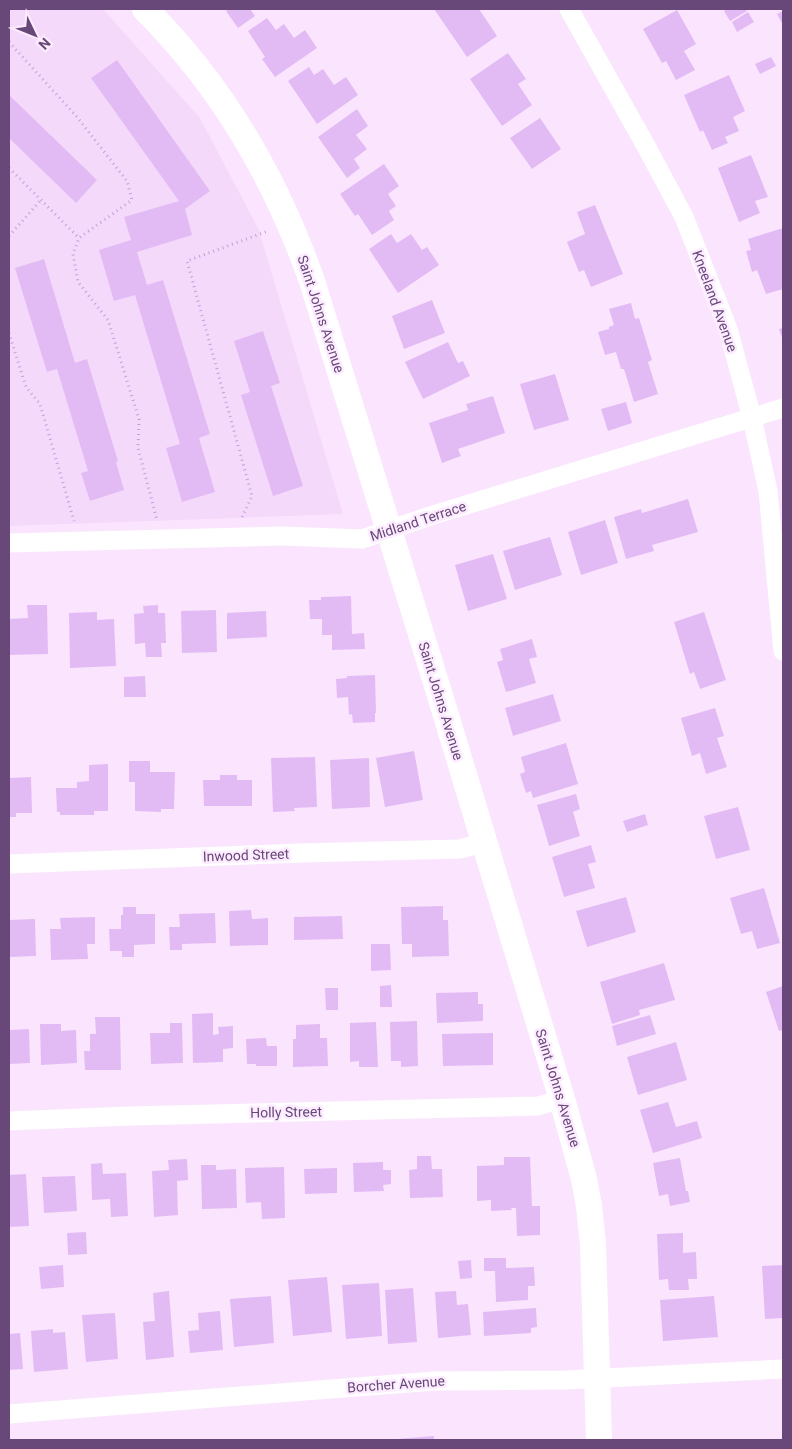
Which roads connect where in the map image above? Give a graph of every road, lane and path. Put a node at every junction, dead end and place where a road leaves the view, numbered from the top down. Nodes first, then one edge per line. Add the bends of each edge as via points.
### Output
1 (145, 9) edge
2 (568, 9) edge
3 (9, 42) edge
4 (9, 168) edge
5 (41, 200) junction
6 (290, 223) junction
7 (9, 236) edge
8 (79, 238) junction
9 (9, 333) edge
10 (783, 408) edge
11 (752, 418) junction
12 (388, 530) junction
13 (233, 538) junction
14 (162, 540) junction
15 (80, 541) junction
16 (9, 543) edge
17 (783, 651) edge
18 (483, 842) junction
19 (9, 864) edge
20 (562, 1099) junction
21 (9, 1122) edge
22 (783, 1369) edge
23 (597, 1378) junction
24 (9, 1414) edge
25 (599, 1440) edge

1 - 6 street, Saint Johns Avenue via 217,92 259,160
2 - 11 street, Kneeland Avenue via 684,217 728,329
3 - 8 path via 77,117 127,181 132,200
4 - 5 path
5 - 7 path
5 - 8 path
6 - 12 street, Saint Johns Avenue via 312,280
6 - 13 path via 187,261 252,496
8 - 14 path via 72,254 78,282 108,320 139,419 138,448
9 - 15 path via 26,387 40,404
10 - 11 street, Midland Terrace
11 - 12 street, Midland Terrace
11 - 17 street, Kneeland Avenue via 768,491
12 - 13 street, Midland Terrace via 362,539
12 - 18 street, Saint Johns Avenue
13 - 14 street, Midland Terrace
14 - 15 street, Midland Terrace
15 - 16 street, Midland Terrace
18 - 19 street, Inwood Street via 460,849
18 - 20 street, Saint Johns Avenue
20 - 21 street, Holly Street via 538,1106
20 - 23 street, Saint Johns Avenue via 584,1179 592,1223
22 - 23 street, Borcher Avenue
23 - 24 street, Borcher Avenue via 434,1381
23 - 25 street, Saint Johns Avenue

